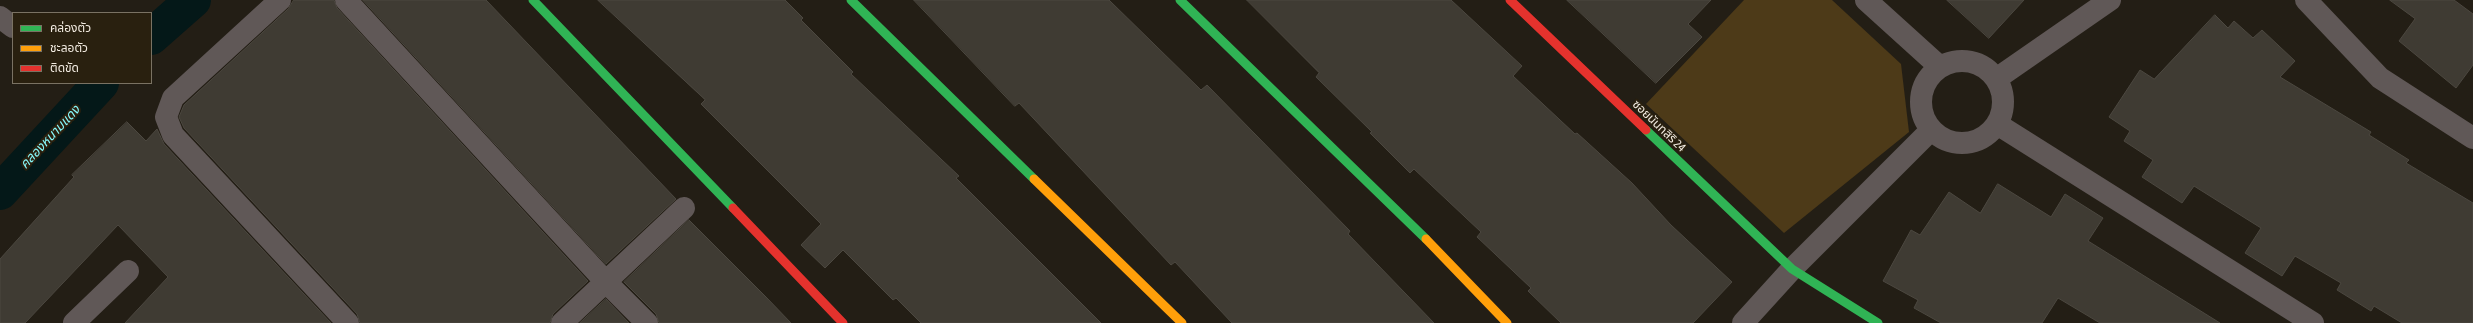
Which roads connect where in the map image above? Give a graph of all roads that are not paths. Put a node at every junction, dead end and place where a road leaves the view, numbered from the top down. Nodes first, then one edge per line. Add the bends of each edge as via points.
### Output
1 (280, 0) edge
2 (346, 0) edge
3 (533, 0) edge
4 (851, 0) edge
5 (1180, 0) edge
6 (1510, 0) edge
7 (1866, 0) edge
8 (2110, 0) edge
9 (2306, 0) edge
10 (0, 17) edge
11 (12, 26) edge
12 (1940, 67) junction
13 (1996, 79) junction
14 (1998, 124) junction
15 (1931, 130) junction
16 (2473, 138) edge
17 (684, 208) dead end
18 (1792, 268) junction
19 (128, 271) dead end
20 (605, 281) junction
21 (74, 323) edge
22 (348, 323) edge
23 (562, 323) edge
24 (647, 323) edge
25 (843, 323) edge
26 (1182, 323) edge
27 (1507, 323) edge
28 (1743, 323) edge
29 (1878, 323) edge
30 (2313, 323) edge

1 - 22 street via 173,98 166,117 173,135
2 - 20 street
3 - 25 street
4 - 26 street
5 - 27 street via 1413,225
6 - 18 street, ซอยนันทสิริ 24
7 - 12 street
8 - 13 street
9 - 16 street via 2380,78
10 - 11 street
12 - 13 street via 1953,62 1968,61 1982,66
12 - 15 street via 1929,77 1920,104 1923,118
13 - 14 street via 2004,99
14 - 15 street via 1979,140 1966,143 1953,143
14 - 30 street
15 - 18 street
17 - 20 street
18 - 28 street
18 - 29 street, ซอยนันทสิริ 24
19 - 21 street
20 - 23 street
20 - 24 street

